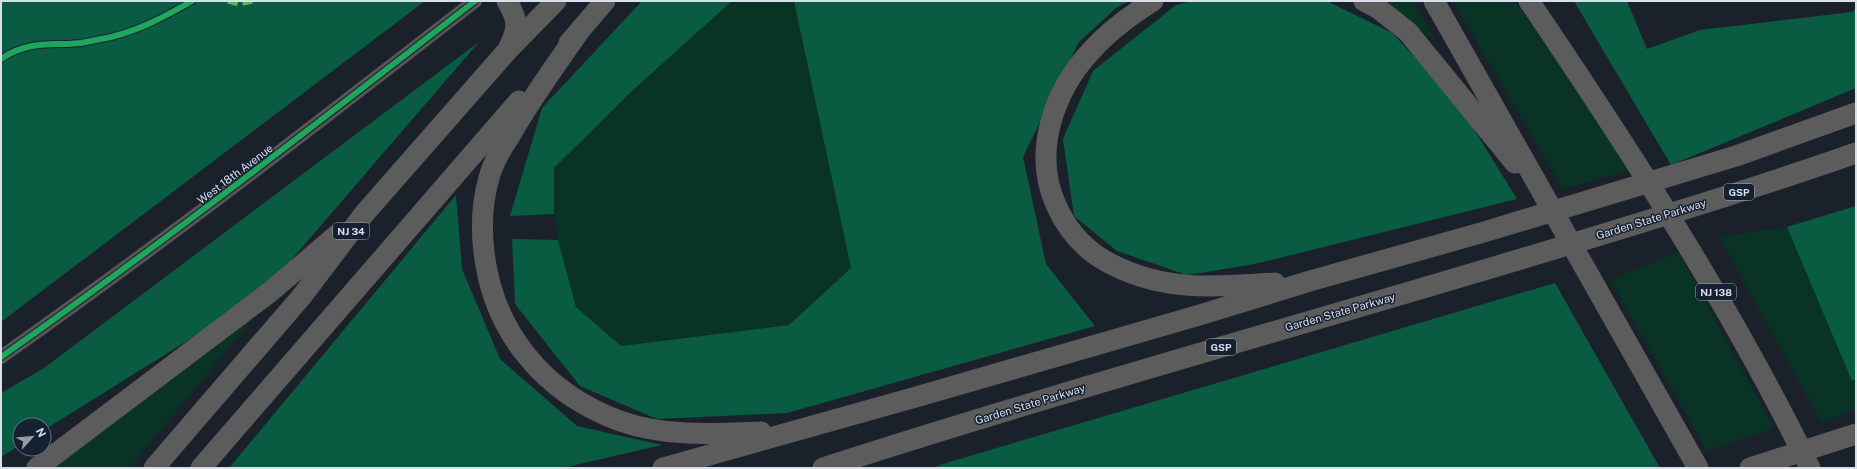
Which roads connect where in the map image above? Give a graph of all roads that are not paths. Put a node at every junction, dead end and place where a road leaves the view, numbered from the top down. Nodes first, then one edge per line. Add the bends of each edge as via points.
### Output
1 (476, 1) edge
2 (507, 1) edge
3 (556, 1) edge
4 (605, 1) edge
5 (1153, 1) edge
6 (1364, 1) edge
7 (1434, 1) edge
8 (1529, 1) edge
9 (578, 33) junction
10 (507, 51) junction
11 (1856, 113) edge
12 (1856, 153) edge
13 (1538, 185) junction
14 (364, 214) junction
15 (1310, 281) junction
16 (1, 356) edge
17 (792, 431) junction
18 (1856, 434) edge
19 (37, 468) edge
20 (154, 468) edge
21 (201, 468) edge
22 (663, 468) edge
23 (823, 468) edge
24 (1698, 468) edge
25 (1750, 468) edge
26 (1810, 468) edge

1 - 16 street, West 18th Avenue via 238,186 130,266
2 - 10 highway via 516,16 517,24
3 - 10 highway, NJ 34
4 - 9 highway
5 - 15 highway via 1132,15 1091,50 1077,68 1056,106 1049,128 1046,164 1053,199 1062,218 1071,233 1098,257 1113,266 1157,281 1202,288
6 - 13 highway via 1379,9 1408,32 1509,158
7 - 13 highway
8 - 26 highway, NJ 138 via 1611,123 1701,266 1770,389
9 - 17 highway via 521,116 496,158 489,177 484,197 483,239 486,271 504,323 532,362 562,391 588,408 620,421 654,430 704,435
9 - 21 highway
10 - 14 highway, NJ 34
11 - 15 highway via 1729,159
12 - 23 highway, Garden State Parkway / GSP via 1780,180 1620,229
13 - 24 highway
14 - 19 highway via 270,292
14 - 20 highway, NJ 34 via 302,296
15 - 17 highway
17 - 22 highway
18 - 25 highway

